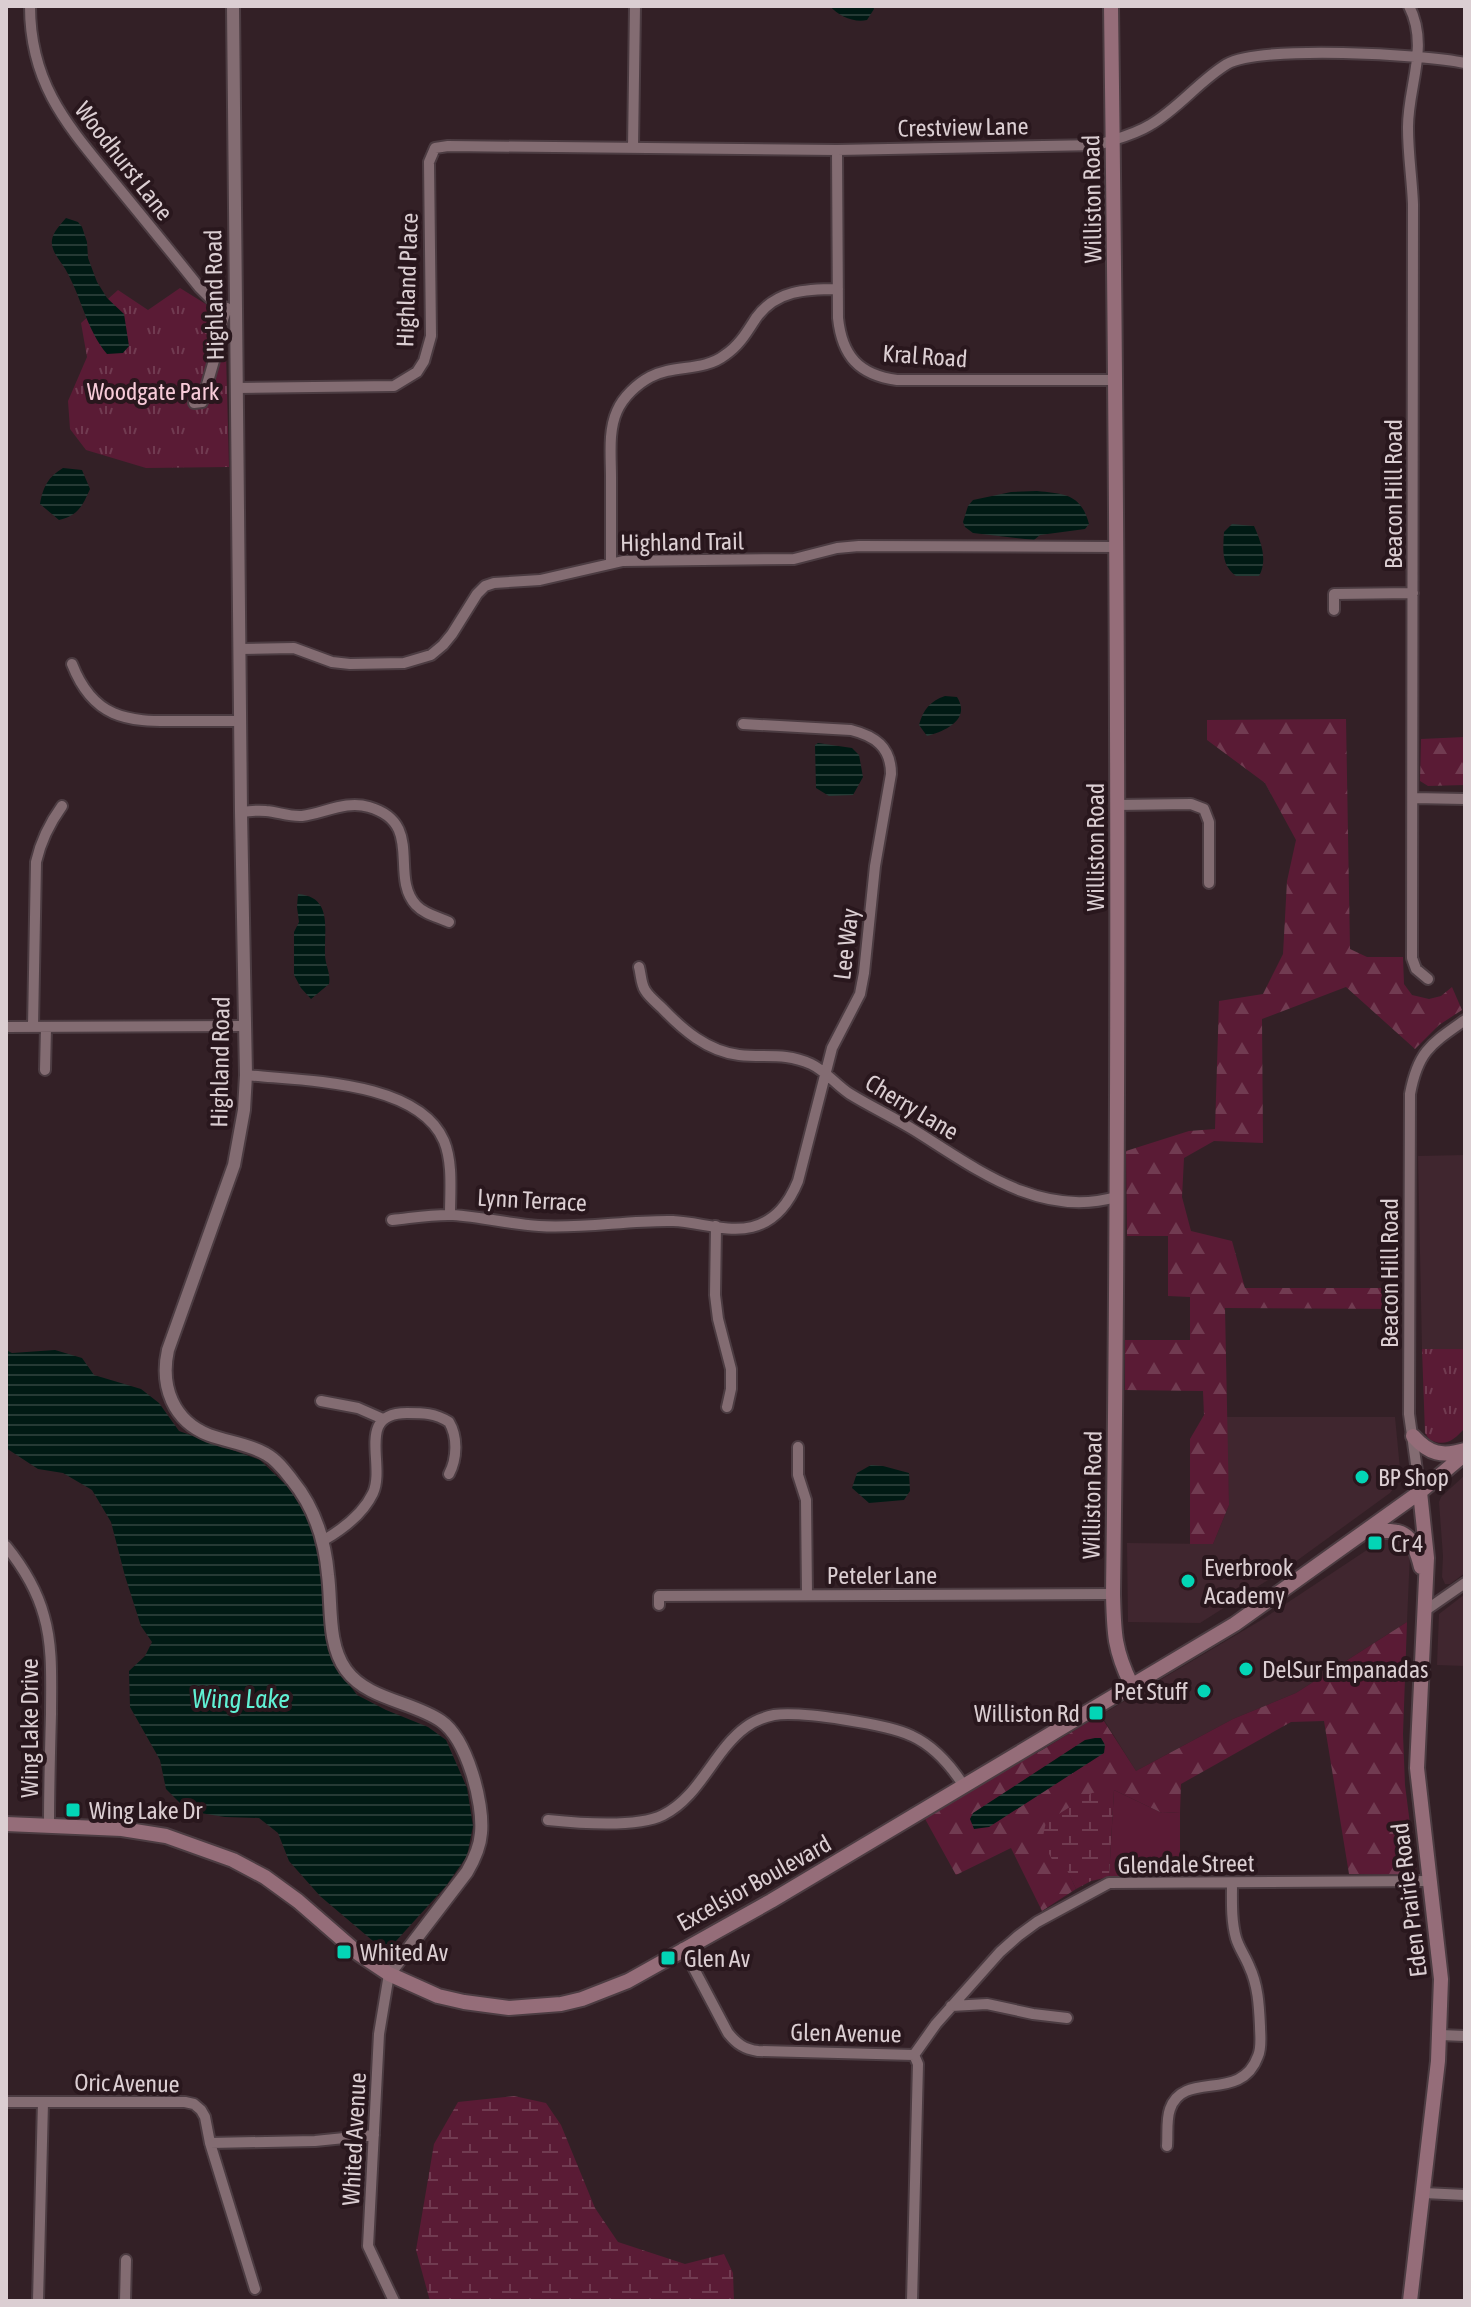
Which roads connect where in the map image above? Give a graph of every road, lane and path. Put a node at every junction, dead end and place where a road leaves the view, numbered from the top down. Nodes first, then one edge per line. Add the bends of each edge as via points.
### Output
1 (30, 6) edge
2 (233, 6) edge
3 (635, 6) edge
4 (1111, 6) edge
5 (1409, 6) edge
6 (1417, 57) junction
7 (1465, 63) edge
8 (1113, 140) junction
9 (435, 148) joint
10 (633, 148) junction
11 (837, 150) junction
12 (838, 289) junction
13 (231, 310) junction
14 (1116, 380) junction
15 (237, 388) junction
16 (194, 403) dead end
17 (1116, 547) junction
18 (611, 562) junction
19 (1413, 593) junction
20 (1334, 610) dead end
21 (239, 649) junction
22 (72, 664) dead end
23 (240, 721) junction
24 (743, 724) dead end
25 (1413, 798) junction
26 (1465, 799) edge
27 (1117, 805) junction
28 (62, 806) dead end
29 (241, 812) junction
30 (1209, 883) dead end
31 (449, 922) dead end
32 (639, 967) dead end
33 (1428, 979) dead end
34 (1465, 1020) edge
35 (244, 1026) junction
36 (6, 1027) edge
37 (33, 1027) junction
38 (46, 1027) junction
39 (45, 1070) dead end
40 (826, 1074) junction
41 (246, 1075) junction
42 (1116, 1197) junction
43 (450, 1215) junction
44 (392, 1220) dead end
45 (670, 1221) joint
46 (716, 1226) junction
47 (321, 1401) dead end
48 (727, 1407) dead end
49 (383, 1419) junction
50 (1413, 1436) junction
51 (798, 1447) dead end
52 (1465, 1452) edge
53 (449, 1474) dead end
54 (1420, 1492) junction
55 (1363, 1532) junction
56 (324, 1540) junction
57 (6, 1546) edge
58 (1465, 1583) edge
59 (1426, 1587) junction
60 (1113, 1594) junction
61 (807, 1595) junction
62 (659, 1605) dead end
63 (1426, 1610) junction
64 (1131, 1684) junction
65 (964, 1786) junction
66 (548, 1820) dead end
67 (6, 1824) edge
68 (49, 1824) junction
69 (1430, 1881) junction
70 (1232, 1883) junction
71 (683, 1948) junction
72 (389, 1974) junction
73 (951, 2006) junction
74 (1067, 2018) dead end
75 (1440, 2035) junction
76 (1465, 2036) edge
77 (914, 2055) junction
78 (6, 2102) edge
79 (43, 2102) junction
80 (374, 2135) junction
81 (210, 2143) junction
82 (1167, 2146) dead end
83 (1424, 2193) junction
84 (1465, 2195) edge
85 (126, 2260) dead end
86 (255, 2289) dead end
87 (38, 2301) edge
88 (125, 2301) edge
89 (394, 2301) edge
90 (912, 2301) edge
91 (1410, 2301) edge

1 - 13 street, Woodhurst Lane via 37,63 57,109 199,287
2 - 13 street, Highland Road
3 - 10 street
4 - 8 main road, Williston Road
5 - 6 street, Beacon Hill Road via 1417,29
6 - 7 street, Crestview Lane
6 - 8 street, Crestview Lane via 1245,57 1215,72 1149,126
6 - 19 street, Beacon Hill Road via 1407,128 1413,204
8 - 11 street, Crestview Lane via 1098,145
8 - 14 main road, Williston Road
9 - 10 street, Crestview Lane
9 - 15 street, Highland Place via 429,162 431,336 417,372 394,386
10 - 11 street, Crestview Lane
11 - 12 street, Kral Road
12 - 14 street, Kral Road via 845,349 854,362 881,378
12 - 18 street via 786,294 764,308 723,357 657,374 625,397 611,442
13 - 15 street, Highland Road
13 - 16 street via 221,325 202,402
14 - 17 main road, Williston Road
15 - 21 street, Highland Road
17 - 18 street, Highland Trail via 859,546 794,559
17 - 27 main road, Williston Road
18 - 21 street, Highland Trail via 540,580 485,586 443,645 417,660 350,664 294,648
19 - 20 street via 1334,594
19 - 25 street, Beacon Hill Road
21 - 23 street, Highland Road
22 - 23 street via 88,695 116,715 150,722
23 - 29 street, Highland Road
24 - 40 street, Lee Way via 851,730 881,744 891,763 860,994 832,1048
25 - 26 street
25 - 33 street, Beacon Hill Road via 1412,958
27 - 30 street via 1191,804 1204,809 1209,822
27 - 42 main road, Williston Road
28 - 37 street via 41,840 36,862
29 - 31 street via 303,816 342,806 371,807 400,829 414,903
29 - 35 street, Highland Road
32 - 40 street, Cherry Lane via 644,989 691,1037 738,1055 793,1058
34 - 50 street, Beacon Hill Road via 1435,1039 1422,1056 1410,1094
35 - 38 street
35 - 41 street, Highland Road
36 - 37 street
37 - 38 street
38 - 39 street
40 - 42 street, Cherry Lane via 972,1166 1031,1196 1075,1203
40 - 46 street, Lee Way via 798,1181 782,1210 753,1227
41 - 43 street via 338,1085 418,1110 438,1129 448,1153
41 - 56 street, Highland Road via 234,1165 168,1350 165,1379 173,1405 193,1426 258,1450 279,1464 307,1502
42 - 60 main road, Williston Road
43 - 44 street, Lynn Terrace
43 - 45 street, Lynn Terrace via 538,1226
45 - 46 street, Lee Way
46 - 48 street via 715,1295 731,1369
47 - 49 street
49 - 53 street via 396,1413 430,1413 449,1422 455,1437
49 - 56 street via 376,1432 372,1495 353,1520
50 - 52 main road via 1437,1454
50 - 54 street, Beacon Hill Road
51 - 61 street via 798,1475 806,1500
52 - 54 main road, Excelsior Boulevard
54 - 55 main road, Excelsior Boulevard
54 - 59 main road, Eden Prairie Road
55 - 59 main road via 1393,1530 1409,1538
55 - 64 main road, Excelsior Boulevard via 1247,1617
56 - 72 street, Highland Road via 340,1661 356,1682 449,1728 466,1758 480,1810 475,1858
57 - 68 street, Wing Lake Drive via 35,1590 50,1643
58 - 63 street
59 - 63 main road, Eden Prairie Road
60 - 61 street, Peteler Lane
60 - 64 main road, Williston Road via 1118,1657
61 - 62 street, Peteler Lane via 659,1596
63 - 69 main road, Eden Prairie Road via 1417,1768
64 - 65 main road, Excelsior Boulevard
65 - 66 street via 930,1746 897,1730 775,1715 743,1729 676,1807 662,1816 629,1823
65 - 71 main road, Excelsior Boulevard
67 - 68 main road, Excelsior Boulevard
68 - 72 main road, Excelsior Boulevard via 166,1836 233,1860 298,1901
69 - 70 street, Glendale Street
69 - 75 main road, Eden Prairie Road via 1441,1979
70 - 73 street, Glendale Street via 1109,1883 1018,1936
70 - 82 street via 1233,1923 1259,2000 1259,2055 1252,2068 1229,2084 1183,2092 1170,2110
71 - 72 main road, Excelsior Boulevard via 607,1991 529,2007 464,2002
71 - 77 street, Glen Avenue via 728,2033 746,2049
72 - 80 street, Whited Avenue via 379,2034
73 - 74 street via 987,2004
73 - 77 street, Glendale Street
75 - 76 street
75 - 83 main road, Eden Prairie Road
77 - 90 street, Glen Avenue via 918,2064
78 - 79 street
79 - 81 street, Oric Avenue via 194,2104 205,2117
79 - 87 street
80 - 81 street
80 - 89 street, Whited Avenue via 368,2246
81 - 86 street
83 - 84 street
83 - 91 main road, Eden Prairie Road
85 - 88 street

